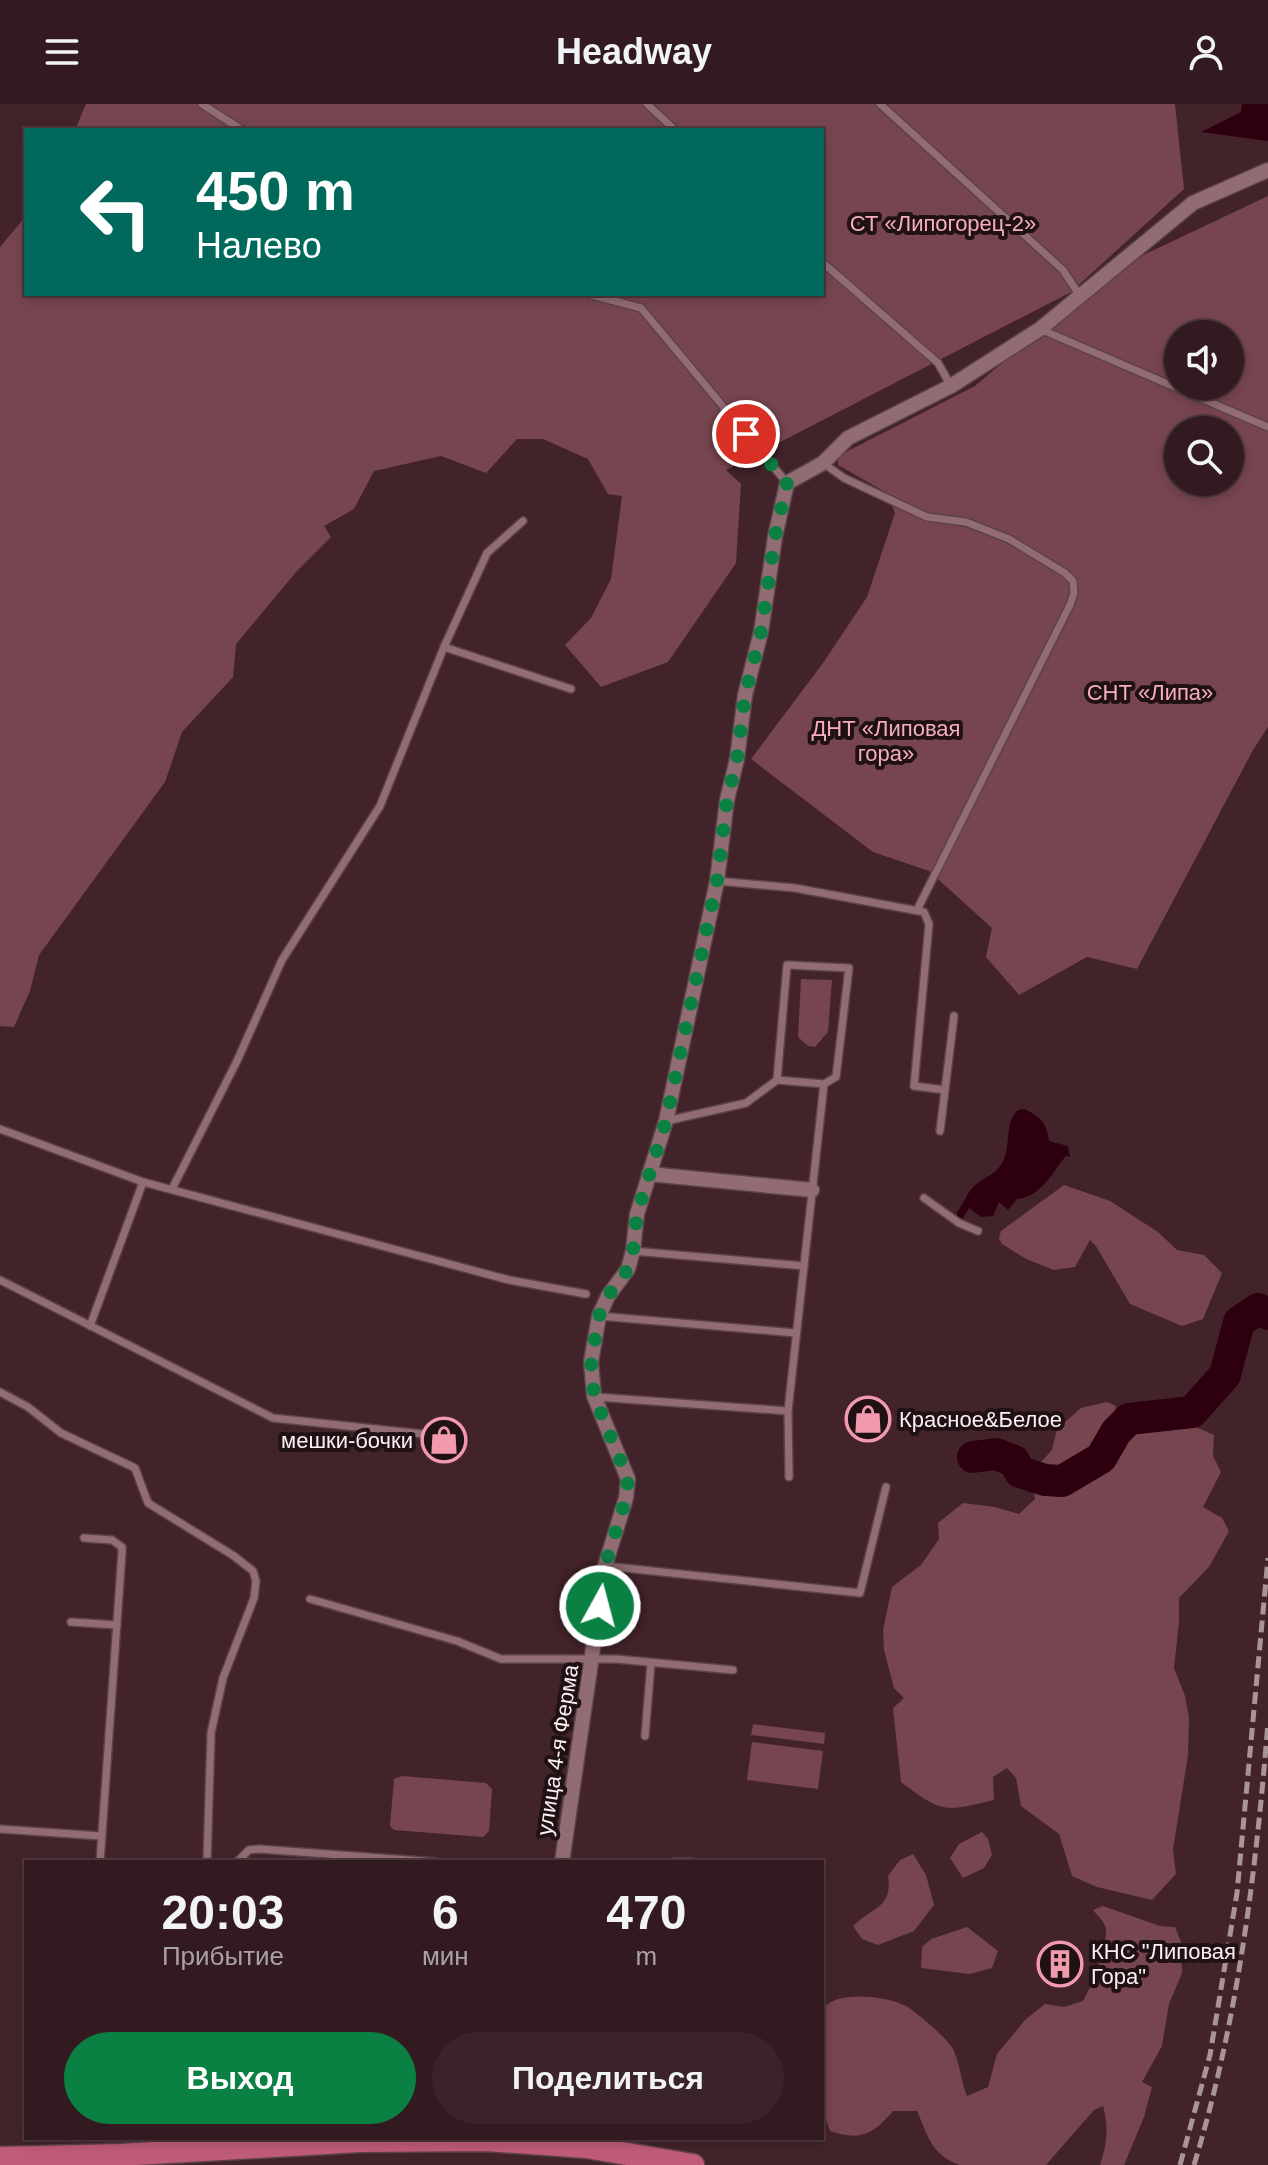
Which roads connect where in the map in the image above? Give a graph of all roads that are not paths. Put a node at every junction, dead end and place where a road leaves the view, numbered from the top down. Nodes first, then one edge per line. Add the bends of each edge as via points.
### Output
1 (202, 104) edge
2 (647, 104) edge
3 (880, 104) edge
4 (239, 128) edge
5 (673, 128) edge
6 (1268, 170) edge
7 (824, 264) edge
8 (596, 296) edge
9 (1080, 296) junction
10 (1040, 329) junction
11 (951, 386) junction
12 (1268, 427) edge
13 (823, 463) junction
14 (787, 483) junction
15 (523, 521) dead end
16 (444, 647) junction
17 (571, 689) dead end
18 (717, 881) junction
19 (917, 910) junction
20 (954, 1016) dead end
21 (777, 1080) junction
22 (824, 1084) junction
23 (945, 1090) junction
24 (666, 1121) junction
25 (0, 1129) edge
26 (940, 1131) dead end
27 (649, 1174) junction
28 (143, 1182) junction
29 (172, 1189) junction
30 (812, 1190) junction
31 (924, 1198) dead end
32 (978, 1231) dead end
33 (633, 1251) junction
34 (804, 1266) junction
35 (0, 1280) edge
36 (586, 1294) dead end
37 (599, 1316) junction
38 (90, 1326) junction
39 (796, 1333) junction
40 (0, 1392) edge
41 (594, 1396) junction
42 (788, 1411) junction
43 (451, 1437) dead end
44 (789, 1477) dead end
45 (886, 1487) dead end
46 (84, 1538) dead end
47 (605, 1566) junction
48 (310, 1599) dead end
49 (71, 1622) dead end
50 (117, 1625) junction
51 (593, 1661) junction
52 (651, 1663) junction
53 (733, 1670) dead end
54 (645, 1736) dead end
55 (0, 1829) edge
56 (101, 1836) junction
57 (100, 1860) edge
58 (207, 1860) edge
59 (239, 1860) edge
60 (409, 1860) edge
61 (562, 1860) edge
62 (80, 2153) edge
63 (0, 2158) edge
64 (693, 2165) edge

1 - 4 lane
2 - 5 lane
3 - 9 lane via 1063,270
6 - 9 street via 1193,203
7 - 11 lane via 938,363
8 - 14 lane via 641,308
9 - 10 street
10 - 11 street
10 - 12 lane
11 - 13 street via 848,438
13 - 14 street
13 - 19 lane via 927,517 966,522 1009,539 1073,581 1070,605
14 - 18 street, улица 4-я Ферма via 745,695
15 - 16 lane via 487,553
16 - 17 lane
16 - 29 lane via 380,806 282,960
18 - 19 lane via 795,888
18 - 24 street, улица 4-я Ферма
19 - 23 lane via 924,912 929,924 914,1086
20 - 23 lane
21 - 22 lane
21 - 22 lane via 787,965 849,968 836,1077
21 - 24 lane via 746,1103
22 - 30 lane
23 - 26 lane
24 - 27 street, улица 4-я Ферма
25 - 28 lane
27 - 30 street
27 - 33 street, улица 4-я Ферма
28 - 29 lane
28 - 38 lane
29 - 36 lane via 509,1280
30 - 34 lane
31 - 32 lane
33 - 34 lane
33 - 37 street, улица 4-я Ферма
34 - 39 lane
35 - 38 lane
37 - 39 lane
37 - 41 street, улица 4-я Ферма via 591,1362
38 - 43 lane via 273,1418
39 - 42 lane
40 - 58 lane via 61,1433 135,1468 148,1503 253,1571 254,1598 223,1678 211,1733
41 - 42 lane
41 - 47 street, улица 4-я Ферма via 628,1479
42 - 44 lane
45 - 47 lane via 860,1593
46 - 50 lane via 112,1540 122,1547
47 - 51 street, улица 4-я Ферма
48 - 51 lane via 501,1659
49 - 50 lane
50 - 56 lane
51 - 52 lane
51 - 61 street, улица 4-я Ферма
52 - 53 lane
52 - 54 lane
55 - 56 lane
56 - 57 lane
59 - 60 lane via 259,1849
62 - 63 main road
62 - 64 main road via 485,2140 586,2147

